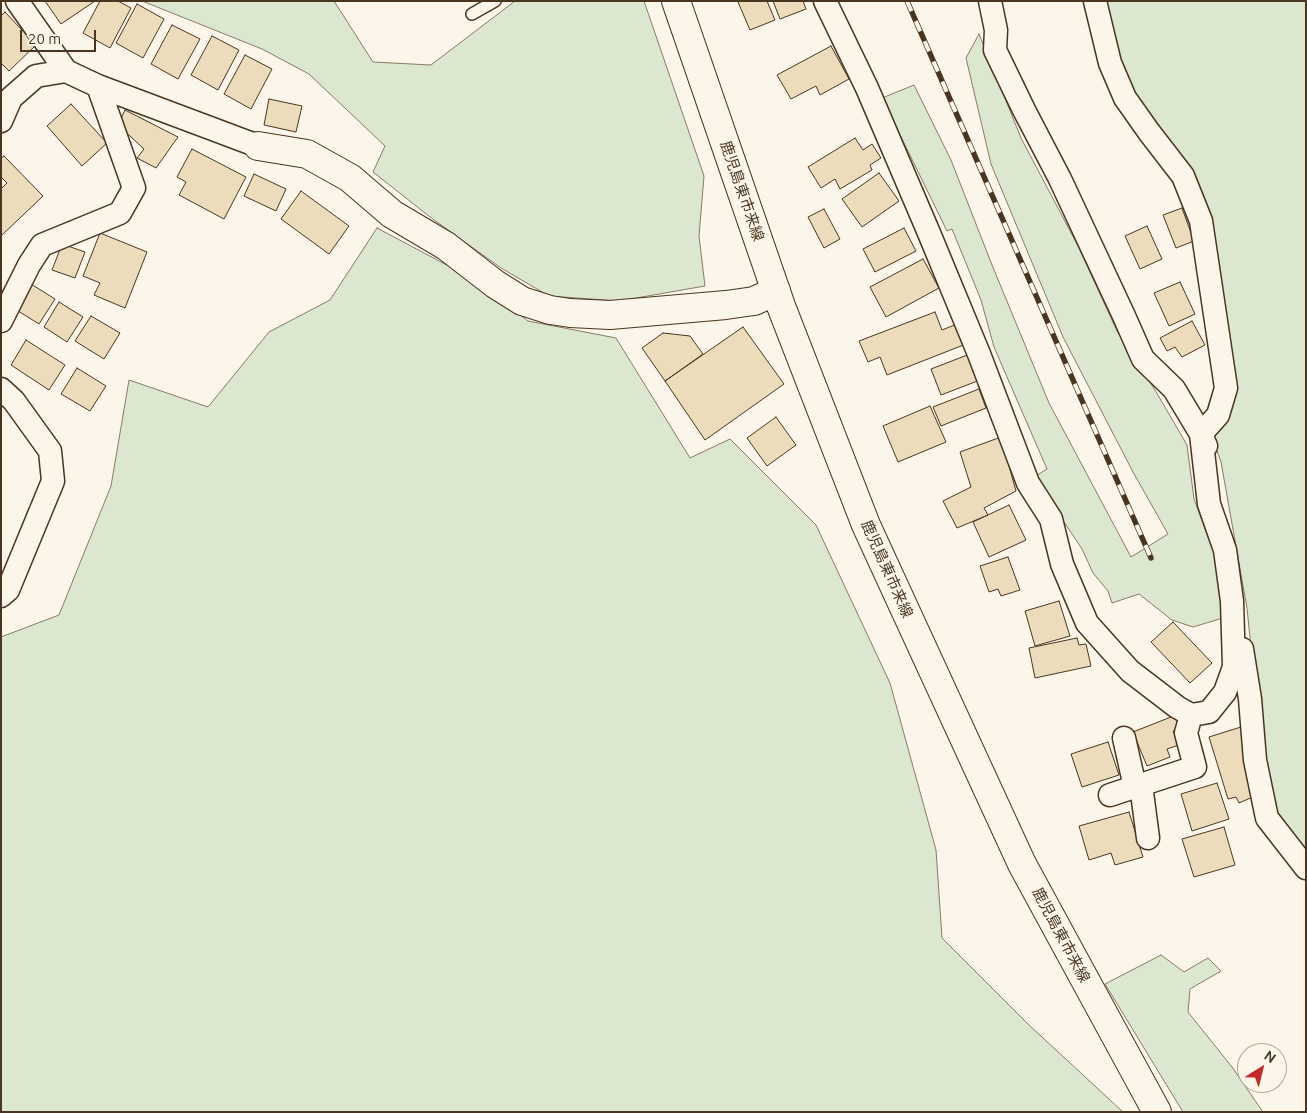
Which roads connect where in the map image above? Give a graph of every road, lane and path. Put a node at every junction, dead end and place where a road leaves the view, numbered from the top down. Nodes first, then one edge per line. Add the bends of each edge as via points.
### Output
1 (17, 1) edge
2 (495, 1) edge
3 (676, 1) edge
4 (825, 1) edge
5 (990, 1) edge
6 (1095, 1) edge
7 (472, 14) dead end
8 (66, 70) junction
9 (98, 86) junction
10 (1, 121) edge
11 (258, 146) joint
12 (776, 291) junction
13 (1, 321) edge
14 (1, 389) edge
15 (1201, 434) junction
16 (1, 596) edge
17 (1191, 715) junction
18 (1124, 738) dead end
19 (1138, 786) junction
20 (1110, 796) dead end
21 (1148, 838) dead end
22 (1306, 868) edge
23 (1157, 1112) edge

1 - 8 street
2 - 7 lane
3 - 12 main road, 鹿児島東市来線
4 - 17 street via 867,88 929,234 1028,483 1052,519 1062,564 1087,623 1130,671
5 - 15 street via 996,30 995,50 1060,179 1142,359 1174,389
6 - 15 street via 1110,63 1125,98 1183,176 1200,221 1226,388 1218,415
8 - 9 street
8 - 10 street via 36,76 10,98
9 - 11 street
9 - 13 street via 134,188 120,213 42,245
11 - 12 main road via 307,154 350,178 392,214 446,246 495,284 522,301 550,310 610,315 754,301
12 - 23 main road, 鹿児島東市来線 via 866,525 1022,864
14 - 16 street via 14,401 50,451 54,481 8,590
15 - 17 street via 1209,504 1225,550 1232,601 1234,668 1225,692 1209,712
15 - 22 street via 1218,476 1240,600 1242,654 1255,760 1267,818
17 - 19 street via 1186,733 1194,767
18 - 19 street
19 - 20 street
19 - 21 street

